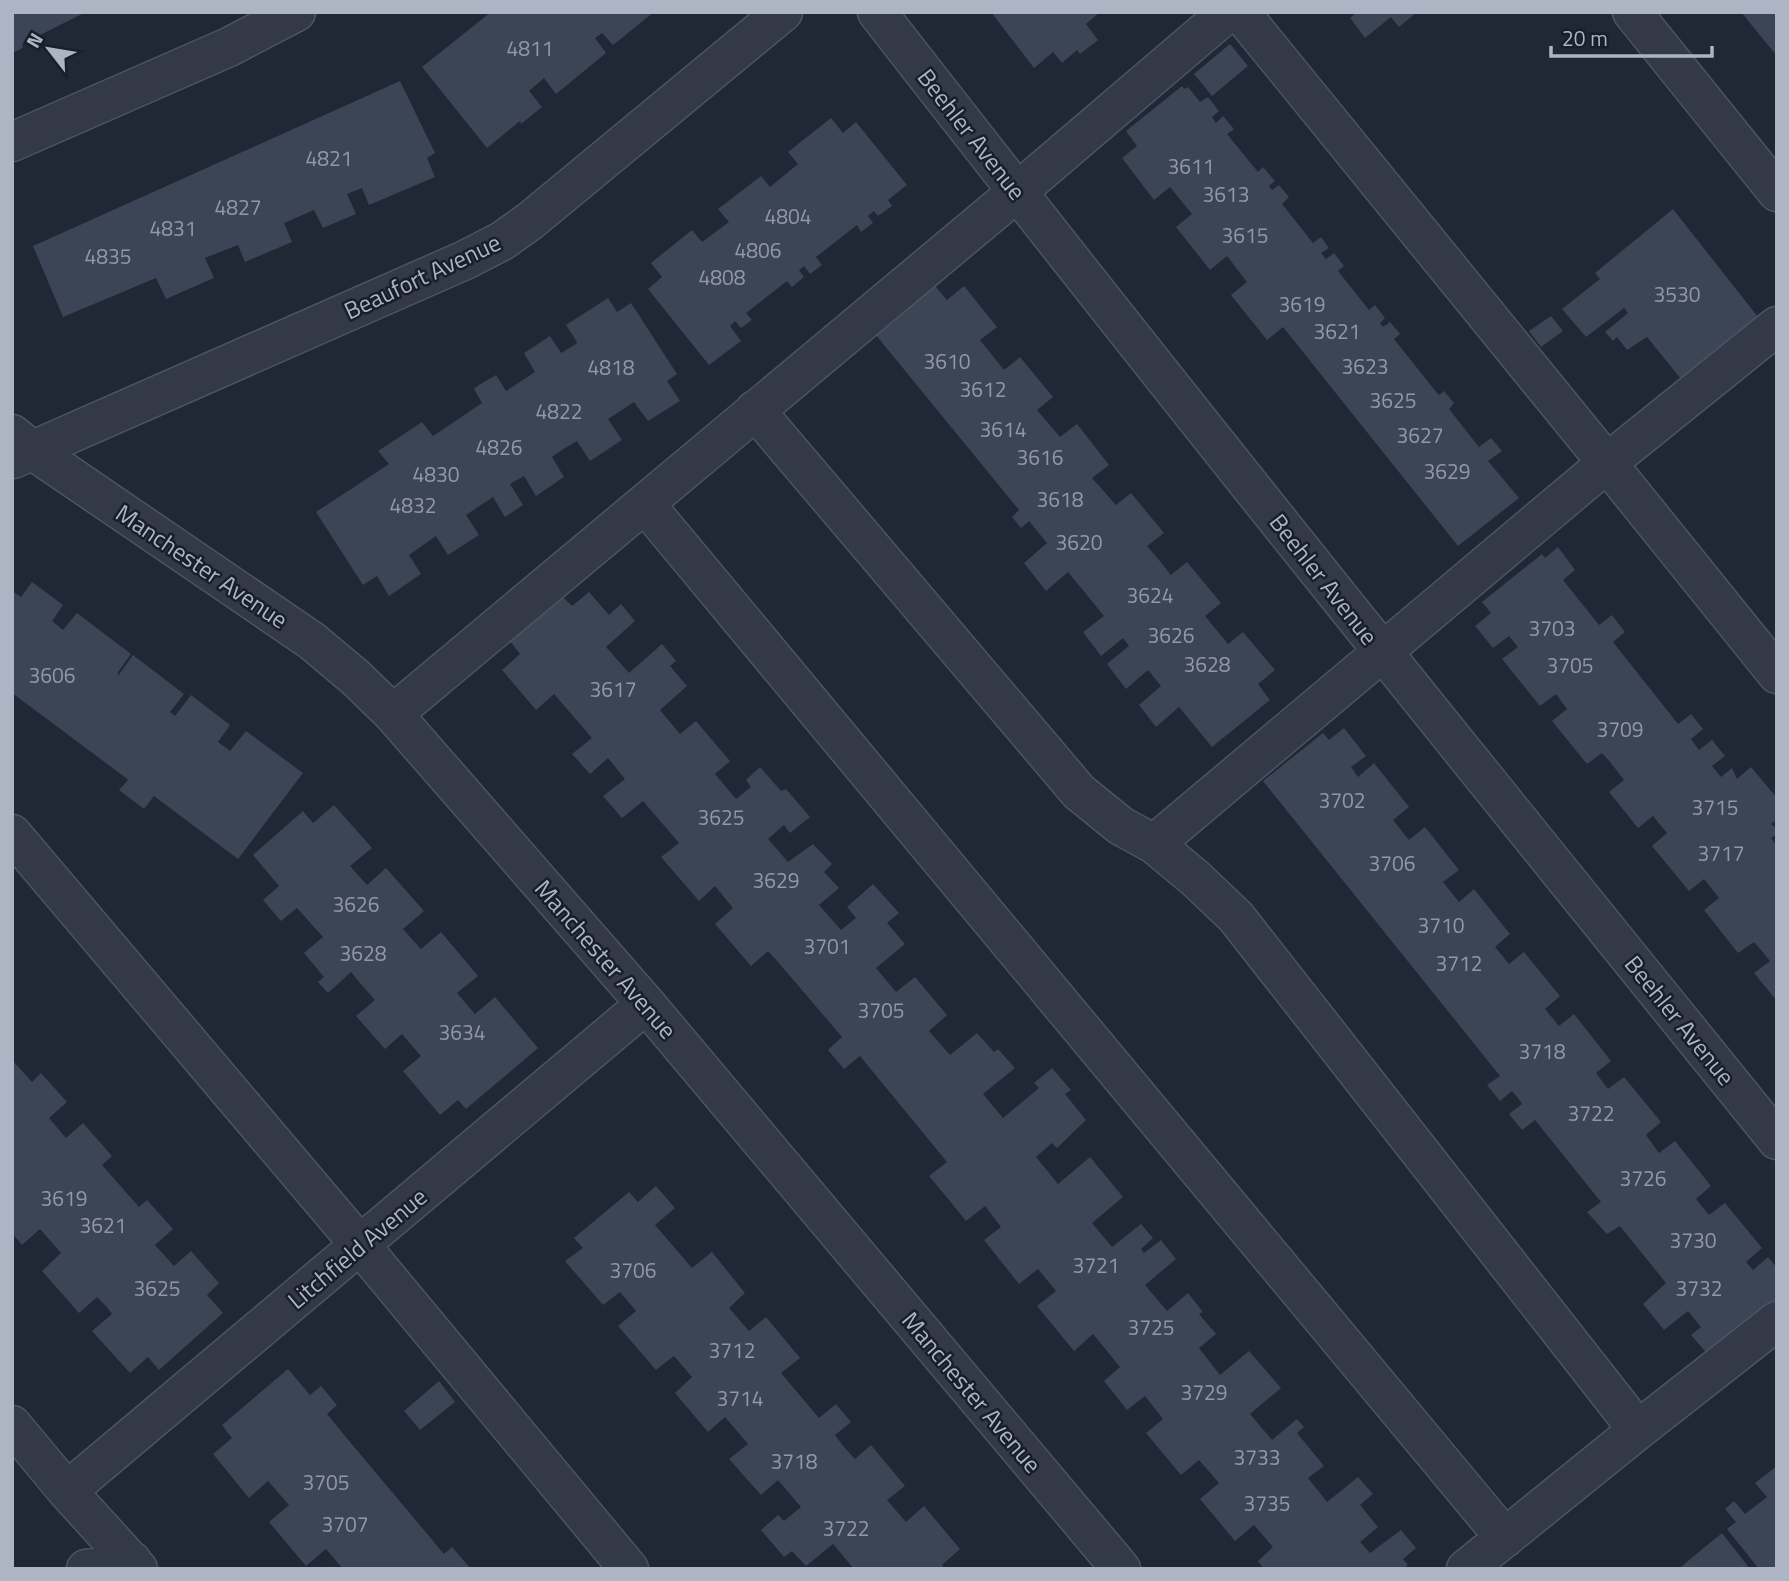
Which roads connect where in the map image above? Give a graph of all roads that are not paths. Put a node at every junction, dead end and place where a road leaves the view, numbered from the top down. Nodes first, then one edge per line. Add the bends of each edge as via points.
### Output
1 (296, 12) edge
2 (783, 12) edge
3 (877, 12) edge
4 (1228, 12) edge
5 (1240, 12) edge
6 (1632, 12) edge
7 (12, 142) edge
8 (1017, 192) junction
9 (1777, 192) edge
10 (1777, 327) edge
11 (755, 410) junction
12 (19, 448) edge
13 (1607, 463) junction
14 (645, 504) junction
15 (1381, 651) junction
16 (1777, 674) edge
17 (393, 714) junction
18 (12, 834) edge
19 (1154, 844) junction
20 (646, 1004) junction
21 (1777, 1140) edge
22 (360, 1245) junction
23 (1777, 1321) edge
24 (12, 1425) edge
25 (1638, 1430) junction
26 (67, 1491) junction
27 (1505, 1538) junction
28 (135, 1565) edge
29 (86, 1569) edge
30 (629, 1569) edge
31 (1121, 1569) edge
32 (1466, 1569) edge

1 - 7 street via 229,47
2 - 12 street, Beaufort Avenue via 502,241
3 - 8 street, Beehler Avenue
4 - 8 street
5 - 13 street
6 - 9 street
8 - 11 street
8 - 15 street, Beehler Avenue
10 - 13 street
11 - 14 street
11 - 19 street via 1079,792 1121,826
12 - 17 street, Manchester Avenue via 312,641
13 - 15 street
13 - 16 street
14 - 17 street
14 - 27 street
15 - 19 street
15 - 21 street, Beehler Avenue
17 - 20 street, Manchester Avenue
18 - 22 street
19 - 25 street via 1236,917
20 - 22 street, Litchfield Avenue
20 - 31 street, Manchester Avenue
22 - 26 street, Litchfield Avenue
22 - 30 street
23 - 25 street
24 - 26 street
25 - 27 street
26 - 28 street
27 - 32 street
28 - 29 street

